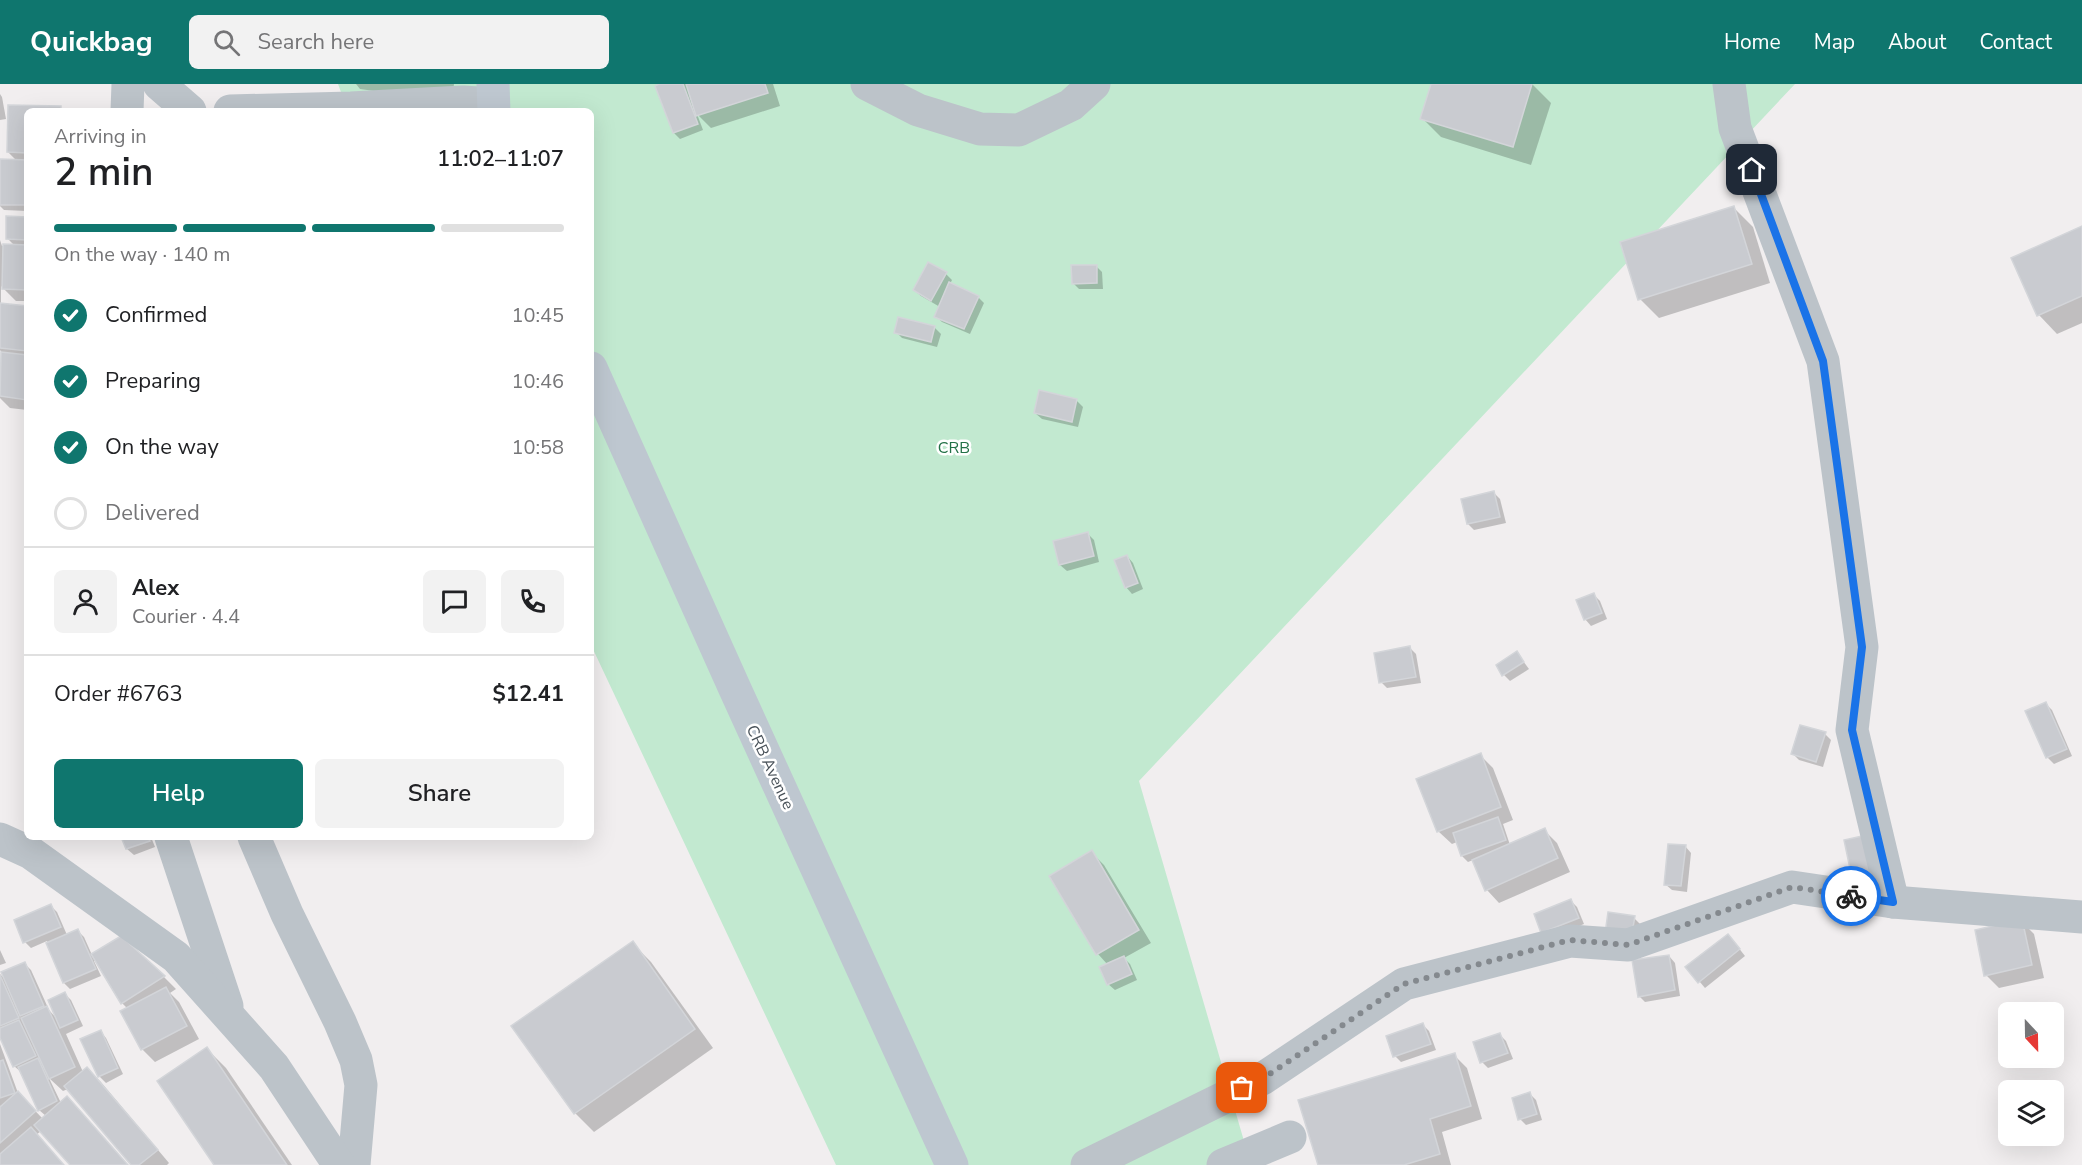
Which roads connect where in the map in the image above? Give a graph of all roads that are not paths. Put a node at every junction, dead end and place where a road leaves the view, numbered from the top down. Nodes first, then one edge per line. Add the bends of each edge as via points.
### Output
1 (128, 84) edge
2 (159, 84) edge
3 (867, 84) edge
4 (1094, 84) edge
5 (1729, 84) edge
6 (493, 100) edge
7 (127, 108) edge
8 (187, 108) edge
9 (351, 108) edge
10 (594, 375) edge
11 (0, 839) edge
12 (172, 840) edge
13 (255, 840) edge
14 (1893, 902) junction
15 (2082, 917) edge
16 (231, 1019) junction
17 (1290, 1137) dead end
18 (339, 1165) edge
19 (354, 1165) edge
20 (952, 1165) edge
21 (1088, 1165) edge
22 (1223, 1165) edge

1 - 7 street
2 - 8 street
3 - 4 street via 918,110 980,129 1019,130 1071,105
5 - 14 street via 1736,128 1823,361 1862,647 1852,730
6 - 9 street
10 - 20 main road, CRB Avenue
11 - 16 street via 31,853 176,957
12 - 16 street
13 - 19 street via 356,1060 361,1085
14 - 15 street
14 - 21 street via 1792,887 1628,945 1570,940 1404,984 1262,1079
16 - 18 street via 274,1067
17 - 22 street

